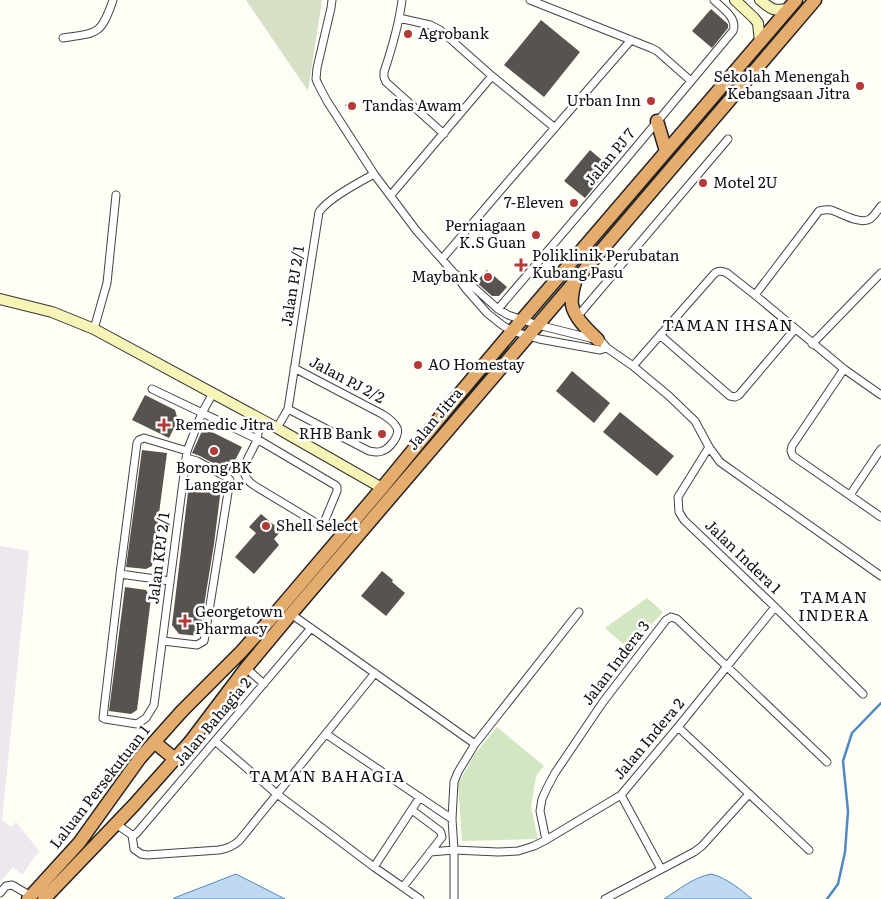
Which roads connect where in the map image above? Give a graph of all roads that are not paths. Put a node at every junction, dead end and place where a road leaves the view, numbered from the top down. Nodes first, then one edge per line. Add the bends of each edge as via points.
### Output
1 (113, 0) edge
2 (332, 0) edge
3 (402, 0) edge
4 (530, 0) edge
5 (714, 0) edge
6 (735, 0) edge
7 (760, 0) edge
8 (815, 0) edge
9 (793, 4) edge
10 (399, 18) junction
11 (63, 38) dead end
12 (631, 40) junction
13 (760, 42) junction
14 (492, 76) junction
15 (691, 80) junction
16 (658, 121) junction
17 (555, 128) junction
18 (444, 134) junction
19 (728, 139) dead end
20 (666, 151) junction
21 (374, 174) junction
22 (116, 195) dead end
23 (391, 195) junction
24 (881, 206) edge
25 (442, 259) junction
26 (454, 273) junction
27 (881, 273) edge
28 (574, 282) junction
29 (755, 295) junction
30 (0, 299) edge
31 (498, 309) junction
32 (577, 317) junction
33 (522, 320) junction
34 (538, 325) junction
35 (94, 329) junction
36 (795, 329) junction
37 (512, 331) junction
38 (660, 335) junction
39 (528, 336) junction
40 (602, 344) junction
41 (812, 344) junction
42 (633, 366) junction
43 (294, 368) junction
44 (844, 369) junction
45 (152, 389) dead end
46 (213, 393) junction
47 (881, 395) edge
48 (288, 409) junction
49 (202, 414) junction
50 (259, 418) junction
51 (277, 428) junction
52 (257, 439) junction
53 (709, 447) junction
54 (881, 450) edge
55 (187, 454) junction
56 (382, 488) junction
57 (850, 495) junction
58 (881, 517) edge
59 (120, 574) junction
60 (881, 576) edge
61 (170, 581) junction
62 (775, 607) junction
63 (578, 612) dead end
64 (291, 614) junction
65 (312, 628) junction
66 (163, 641) junction
67 (241, 652) joint
68 (256, 656) joint
69 (727, 667) junction
70 (246, 668) junction
71 (375, 673) junction
72 (264, 684) junction
73 (863, 694) dead end
74 (678, 727) junction
75 (326, 734) junction
76 (215, 741) junction
77 (154, 742) junction
78 (475, 744) junction
79 (175, 759) junction
80 (827, 762) dead end
81 (277, 794) junction
82 (749, 794) junction
83 (621, 795) junction
84 (420, 797) junction
85 (412, 810) junction
86 (452, 819) junction
87 (116, 824) junction
88 (134, 835) junction
89 (546, 840) junction
90 (454, 850) junction
91 (809, 850) dead end
92 (430, 852) junction
93 (374, 867) junction
94 (661, 869) junction
95 (403, 887) junction
96 (0, 893) edge
97 (29, 897) edge
98 (44, 899) edge
99 (420, 899) edge
100 (454, 899) edge
101 (605, 899) edge

1 - 11 street via 96,32
2 - 21 street via 316,79
3 - 10 street
4 - 12 street
5 - 15 street, Jalan PJ 7 via 733,19 735,27
6 - 13 main road via 758,23
7 - 9 main road via 773,10
8 - 28 highway, Jalan Jitra
9 - 13 highway, Jalan Jitra
10 - 14 street via 440,30
10 - 18 street via 384,72 385,79
12 - 15 street via 657,51
12 - 17 street
13 - 20 highway, Jalan Jitra
14 - 17 street
14 - 18 street
15 - 16 street, Jalan PJ 7
16 - 20 highway
16 - 31 street, Jalan PJ 7
17 - 25 street
18 - 23 street
19 - 32 street
20 - 33 highway, Jalan Jitra
21 - 23 street
21 - 43 street, Jalan PJ 2/1 via 319,212
22 - 35 street via 107,283
23 - 25 street
24 - 29 street via 871,219 866,220 830,210 819,212
25 - 26 street
26 - 31 street
26 - 37 street via 487,312
27 - 41 street
28 - 32 highway via 572,306
28 - 34 highway, Jalan Jitra
29 - 36 street
29 - 38 street via 727,273 717,271
30 - 35 main road via 52,312
31 - 33 street
32 - 40 highway
33 - 34 street
33 - 37 highway, Jalan Jitra
34 - 39 highway, Jalan Jitra
34 - 40 street
35 - 46 main road
36 - 38 street via 735,396 730,396
36 - 41 street
37 - 39 street
37 - 56 highway, Jalan Jitra
38 - 42 street
39 - 40 street via 600,350
39 - 64 highway, Jalan Jitra
40 - 42 street
41 - 44 street
42 - 53 street via 696,421
43 - 48 street, Jalan PJ 2/1
43 - 48 street, Jalan PJ 2/2 via 382,414 393,423 397,436 388,448 380,452 370,451
44 - 47 street
44 - 57 street via 791,451 793,456
45 - 49 street
46 - 49 street, Jalan KPJ 2/1
46 - 50 main road
48 - 51 street, Jalan PJ 2/1
49 - 52 street
49 - 55 street, Jalan KPJ 2/1
50 - 51 main road
50 - 52 street
51 - 56 main road
52 - 52 street via 337,487 338,491 321,524 246,479 244,469
53 - 60 street via 720,462
53 - 62 street, Jalan Indera 1 via 678,497 679,512
54 - 57 street
55 - 59 street via 144,438 137,443
55 - 61 street, Jalan KPJ 2/1
55 - 66 street via 230,480 204,641 197,644
56 - 67 highway, Jalan Jitra
57 - 58 street
59 - 61 street
59 - 66 street, Jalan KPJ 2/1 via 103,718 137,724 146,718 154,705
61 - 66 street, Jalan KPJ 2/1
62 - 69 street, Jalan Indera 2
62 - 73 street, Jalan Indera 1
63 - 78 street
64 - 65 street
64 - 68 highway, Jalan Jitra
65 - 71 street
65 - 72 street, Jalan Bahagia 2
67 - 77 highway, Laluan Persekutuan 1
68 - 70 highway, Laluan Persekutuan 1
69 - 74 street, Jalan Indera 2
69 - 80 street, Jalan Indera 3
69 - 89 street, Jalan Indera 3 via 677,619 671,616 666,620 603,702 555,773 542,798 540,811
70 - 72 street
70 - 79 highway, Laluan Persekutuan 1
71 - 75 street
71 - 78 street
72 - 76 street, Jalan Bahagia 2
74 - 82 street
74 - 83 street, Jalan Indera 2
75 - 81 street
75 - 84 street
76 - 81 street
76 - 88 street, Jalan Bahagia 2
77 - 79 highway
77 - 97 highway, Laluan Persekutuan 1 via 79,843
78 - 86 street via 454,782
79 - 87 highway, Laluan Persekutuan 1
81 - 88 street via 239,841 226,849 142,854 134,849
81 - 93 street
82 - 91 street
82 - 94 street via 702,846
83 - 89 street, Jalan Indera 2
83 - 94 street
84 - 85 street
84 - 86 street
85 - 92 street via 441,833 442,837
85 - 93 street
86 - 90 street
87 - 88 street
87 - 98 highway, Laluan Persekutuan 1
89 - 90 street, Jalan Indera 2 via 518,851
90 - 92 street, Jalan Indera 2
90 - 100 street
92 - 95 street
93 - 95 street
94 - 101 street
95 - 99 street
96 - 97 street via 12,885

